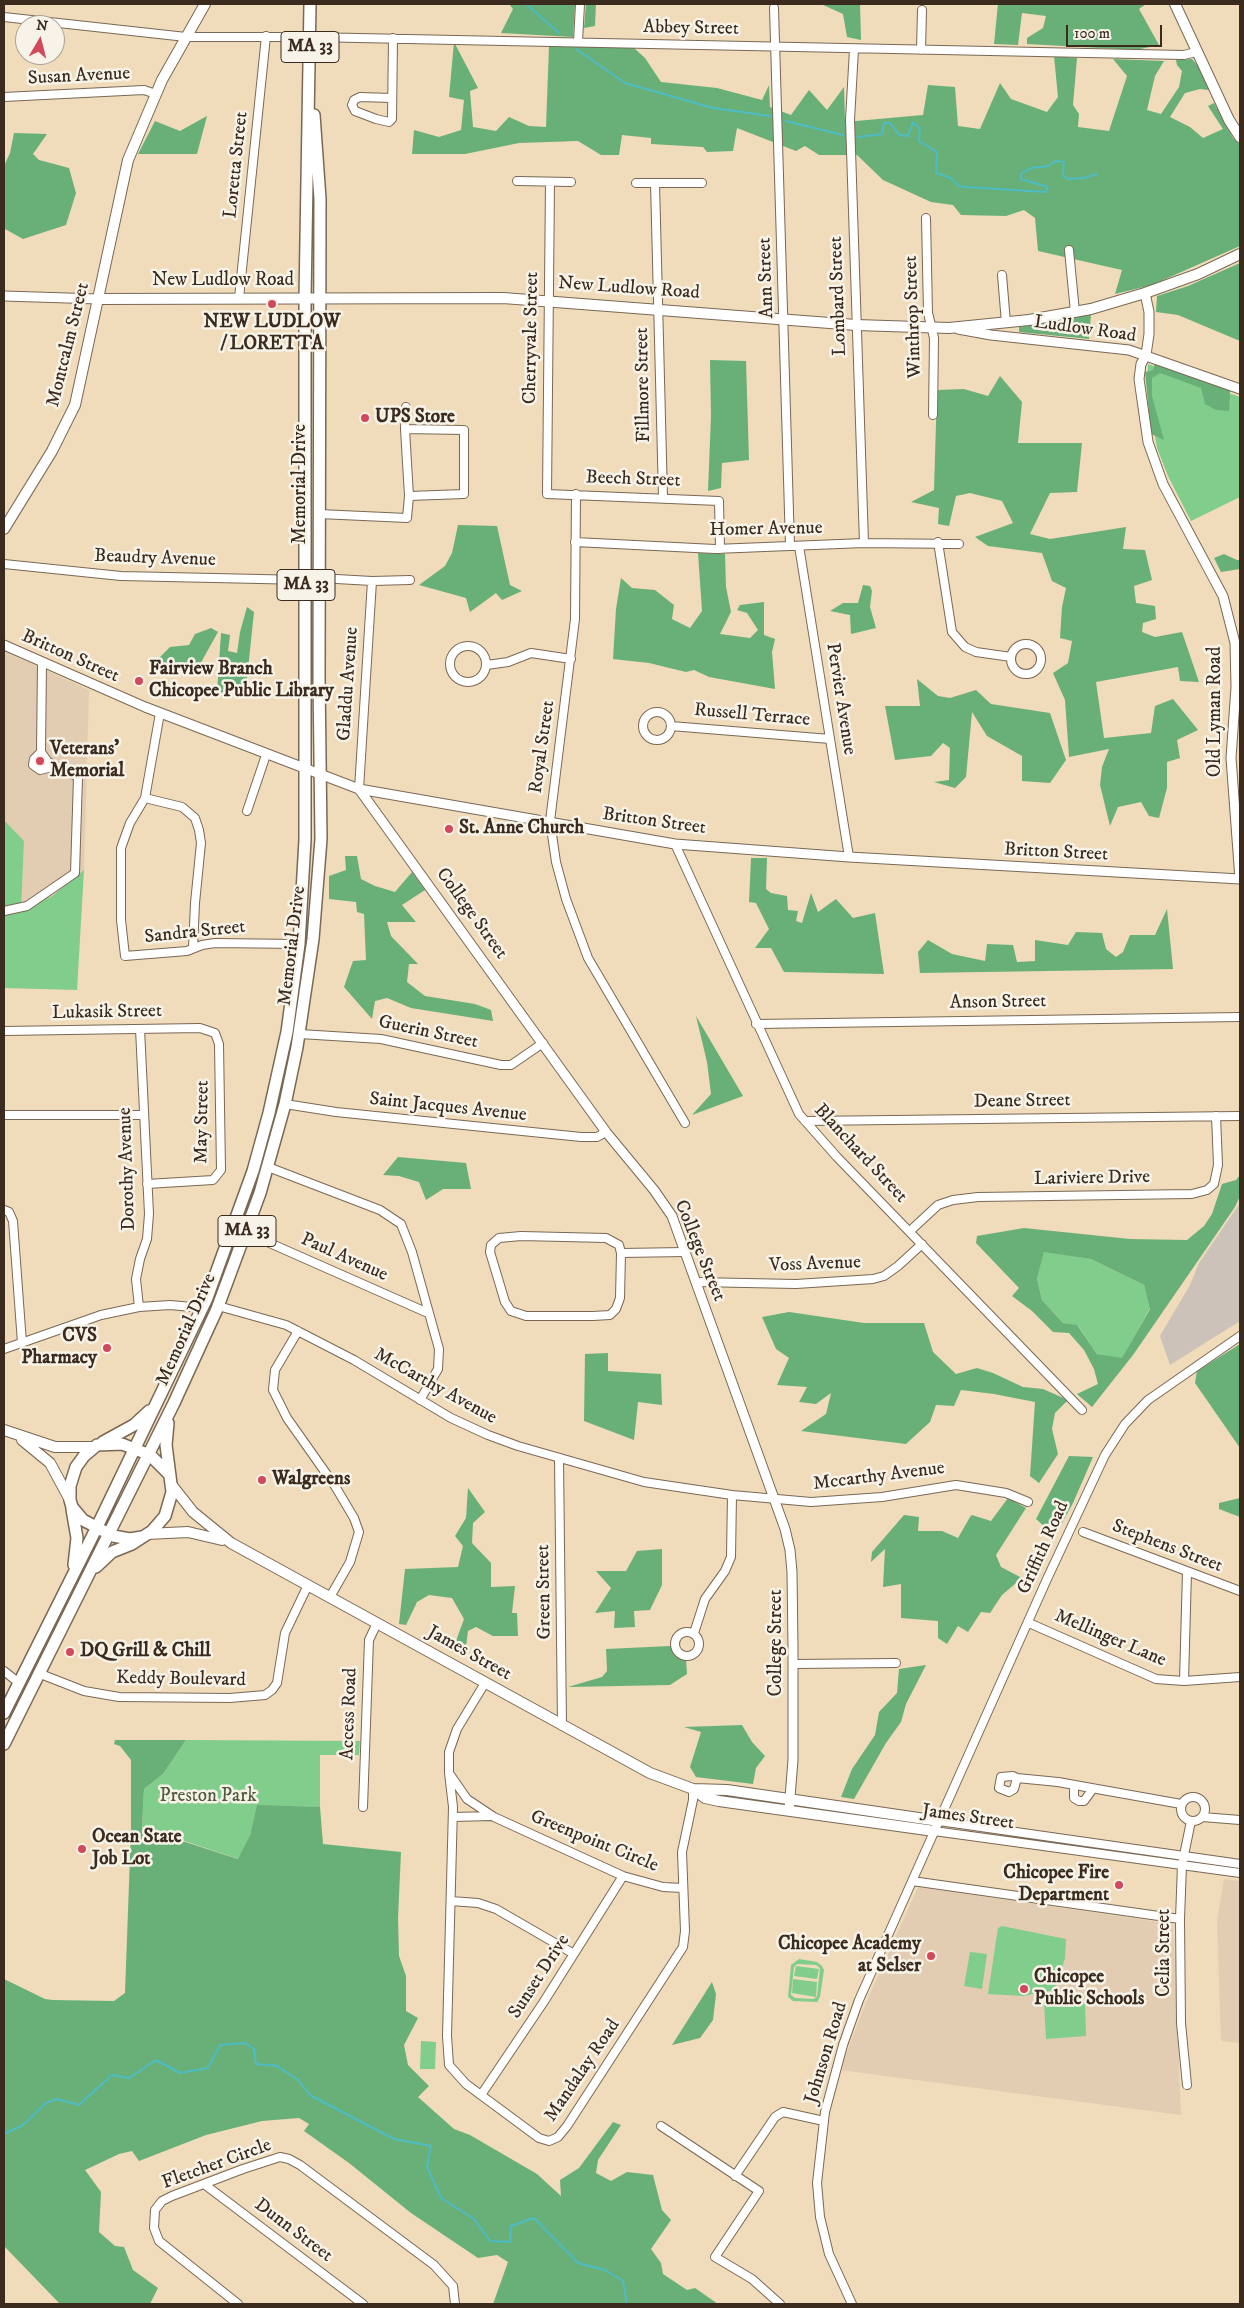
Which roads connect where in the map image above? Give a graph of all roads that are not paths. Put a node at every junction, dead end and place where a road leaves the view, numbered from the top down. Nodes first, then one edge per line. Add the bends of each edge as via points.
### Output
1 (204, 4) edge
2 (310, 4) edge
3 (580, 4) edge
4 (1175, 4) edge
5 (774, 8) dead end
6 (922, 10) dead end
7 (4, 17) edge
8 (266, 36) junction
9 (186, 37) junction
10 (310, 37) junction
11 (393, 38) junction
12 (578, 42) junction
13 (776, 48) junction
14 (854, 48) junction
15 (921, 50) junction
16 (1196, 52) junction
17 (308, 91) junction
18 (156, 94) junction
19 (4, 97) edge
20 (392, 98) junction
21 (1240, 137) edge
22 (517, 181) dead end
23 (550, 182) junction
24 (571, 182) dead end
25 (636, 183) dead end
26 (655, 183) junction
27 (702, 183) dead end
28 (926, 218) dead end
29 (1069, 250) dead end
30 (1240, 254) edge
31 (1002, 275) dead end
32 (1145, 293) junction
33 (4, 296) edge
34 (239, 298) junction
35 (305, 298) junction
36 (319, 298) junction
37 (99, 299) junction
38 (548, 301) junction
39 (658, 309) junction
40 (1075, 312) junction
41 (785, 319) junction
42 (1006, 323) junction
43 (856, 325) junction
44 (931, 327) junction
45 (950, 328) junction
46 (1146, 355) junction
47 (1240, 389) edge
48 (406, 407) dead end
49 (933, 415) dead end
50 (405, 429) junction
51 (547, 494) joint
52 (576, 494) junction
53 (409, 496) junction
54 (663, 497) junction
55 (319, 514) junction
56 (4, 529) edge
57 (575, 542) junction
58 (938, 542) junction
59 (864, 543) junction
60 (959, 544) dead end
61 (790, 546) junction
62 (799, 546) junction
63 (720, 548) junction
64 (4, 564) edge
65 (319, 578) junction
66 (306, 580) junction
67 (410, 580) dead end
68 (372, 582) junction
69 (4, 646) edge
70 (1011, 657) dead end
71 (572, 659) junction
72 (42, 663) junction
73 (487, 665) junction
74 (160, 713) junction
75 (671, 726) dead end
76 (830, 739) junction
77 (41, 752) junction
78 (266, 754) junction
79 (56, 766) junction
80 (306, 770) junction
81 (320, 774) junction
82 (359, 789) junction
83 (145, 798) junction
84 (247, 811) dead end
85 (550, 822) junction
86 (674, 844) junction
87 (849, 857) junction
88 (1240, 880) edge
89 (4, 911) edge
90 (299, 944) junction
91 (193, 948) junction
92 (1240, 1017) edge
93 (756, 1024) junction
94 (140, 1029) junction
95 (4, 1031) edge
96 (210, 1031) joint
97 (300, 1034) junction
98 (543, 1044) junction
99 (285, 1104) junction
100 (4, 1114) edge
101 (143, 1115) junction
102 (1216, 1116) junction
103 (1240, 1116) edge
104 (805, 1121) junction
105 (685, 1123) dead end
106 (606, 1132) junction
107 (268, 1167) junction
108 (147, 1184) junction
109 (4, 1210) edge
110 (910, 1231) junction
111 (247, 1233) junction
112 (922, 1244) junction
113 (685, 1252) junction
114 (621, 1253) junction
115 (696, 1282) junction
116 (218, 1306) junction
117 (139, 1307) junction
118 (203, 1308) junction
119 (428, 1313) junction
120 (298, 1331) junction
121 (1240, 1336) edge
122 (22, 1342) junction
123 (4, 1349) edge
124 (161, 1396) junction
125 (420, 1400) junction
126 (174, 1404) junction
127 (1082, 1410) dead end
128 (4, 1430) edge
129 (17, 1436) junction
130 (95, 1446) junction
131 (134, 1448) junction
132 (148, 1454) junction
133 (559, 1458) junction
134 (171, 1480) junction
135 (732, 1495) junction
136 (774, 1500) junction
137 (1028, 1502) dead end
138 (71, 1504) junction
139 (96, 1528) junction
140 (1083, 1532) dead end
141 (108, 1535) junction
142 (145, 1536) junction
143 (231, 1543) junction
144 (1187, 1572) junction
145 (86, 1577) junction
146 (70, 1578) junction
147 (308, 1585) junction
148 (1240, 1592) edge
149 (330, 1597) junction
150 (377, 1623) junction
151 (1029, 1623) junction
152 (694, 1633) dead end
153 (896, 1663) dead end
154 (793, 1664) junction
155 (4, 1671) edge
156 (38, 1673) junction
157 (1240, 1677) edge
158 (1184, 1681) junction
159 (484, 1682) junction
160 (19, 1683) junction
161 (4, 1713) edge
162 (562, 1726) junction
163 (4, 1744) edge
164 (448, 1773) junction
165 (1017, 1778) dead end
166 (1074, 1785) junction
167 (693, 1789) junction
168 (1092, 1790) junction
169 (790, 1799) junction
170 (1181, 1804) junction
171 (363, 1808) dead end
172 (789, 1810) junction
173 (494, 1817) junction
174 (1202, 1817) junction
175 (453, 1818) junction
176 (1240, 1820) edge
177 (939, 1821) junction
178 (1191, 1821) junction
179 (934, 1831) junction
180 (1183, 1860) junction
181 (1240, 1864) edge
182 (1240, 1873) edge
183 (623, 1876) junction
184 (912, 1881) junction
185 (683, 1888) junction
186 (451, 1901) junction
187 (1180, 1919) junction
188 (574, 1954) junction
189 (1187, 2085) dead end
190 (482, 2095) junction
191 (824, 2121) junction
192 (661, 2126) dead end
193 (735, 2176) junction
194 (204, 2184) junction
195 (238, 2304) edge
196 (363, 2304) edge
197 (456, 2304) edge
198 (780, 2304) edge
199 (852, 2304) edge

1 - 9 main road, Montcalm Street
2 - 10 main road, Memorial Drive / MA 33
3 - 12 street
4 - 16 main road
5 - 13 street, Ann Street
6 - 15 street
7 - 9 street, Abbey Street
8 - 9 street, Abbey Street
8 - 10 street, Abbey Street
8 - 34 street, Loretta Street
9 - 18 main road, Montcalm Street
10 - 11 street, Abbey Street
10 - 17 main road, Memorial Drive / MA 33
11 - 12 street, Abbey Street
11 - 20 street
12 - 13 street, Abbey Street
13 - 14 street, Abbey Street
13 - 41 street, Ann Street
14 - 15 street, Abbey Street
14 - 43 street, Lombard Street via 850,120
15 - 16 street, Abbey Street via 1184,55
16 - 21 main road
17 - 35 main road, Memorial Drive / MA 33
17 - 36 main road, Memorial Drive / MA 33 via 319,169
18 - 19 street, Susan Avenue via 144,90
18 - 37 main road, Montcalm Street via 121,184
20 - 20 street via 360,97 352,105 355,111 388,122 392,119
22 - 23 street
23 - 24 street
23 - 38 street, Cherryvale Street
25 - 26 street
26 - 27 street
26 - 39 street, Fillmore Street
28 - 44 street, Winthrop Street
29 - 40 street
30 - 32 main road, New Ludlow Road via 1198,274
31 - 42 street
32 - 40 main road, New Ludlow Road
32 - 46 street, Old Lyman Road via 1149,334
33 - 37 street, New Ludlow Road
34 - 35 main road, New Ludlow Road
34 - 37 main road, New Ludlow Road
35 - 36 main road, New Ludlow Road
35 - 66 main road, Memorial Drive / MA 33
36 - 38 main road, New Ludlow Road via 480,297
36 - 55 main road, Memorial Drive / MA 33
37 - 56 main road, Montcalm Street via 71,415
38 - 39 main road, New Ludlow Road
38 - 51 street, Cherryvale Street
39 - 41 main road, New Ludlow Road
39 - 54 street, Fillmore Street
40 - 42 main road, New Ludlow Road
41 - 43 main road, New Ludlow Road
41 - 61 street, Ann Street
42 - 45 main road, New Ludlow Road
43 - 44 main road, New Ludlow Road
43 - 59 street, Lombard Street
44 - 45 main road, New Ludlow Road
44 - 49 street, Winthrop Street via 934,338
45 - 46 street, Ludlow Road via 1116,347
46 - 47 street, Ludlow Road
46 - 88 street, Old Lyman Road via 1139,379 1153,460 1223,596 1234,634 1236,670 1231,758
48 - 50 street
50 - 53 street
50 - 53 street via 464,430 464,494
51 - 52 street, Beech Street
52 - 54 street, Beech Street
52 - 57 street, Royal Street
53 - 55 street via 407,518
54 - 63 street, Beech Street via 718,501
55 - 65 main road, Memorial Drive / MA 33
57 - 63 street, Homer Avenue
57 - 71 street, Royal Street
58 - 59 street, Homer Avenue
58 - 60 street, Homer Avenue
58 - 70 street via 952,632 965,647 976,652
59 - 62 street, Homer Avenue
61 - 62 street, Homer Avenue
61 - 63 street, Homer Avenue
62 - 76 street, Pervier Avenue
64 - 66 street, Beaudry Avenue via 121,576
65 - 68 street
65 - 81 main road, Memorial Drive / MA 33
66 - 80 main road, Memorial Drive / MA 33
67 - 68 street
68 - 82 street, Gladdu Avenue
69 - 72 street, Britton Street
71 - 73 street via 531,653 508,662
71 - 85 street, Royal Street
72 - 74 street, Britton Street
72 - 77 street
73 - 73 street via 482,652 469,646 456,651 450,664 455,677 468,683 481,678
74 - 78 street, Britton Street
74 - 83 street
75 - 76 street, Russell Terrace
76 - 87 street, Pervier Avenue
77 - 79 street via 48,762
77 - 79 street via 34,759 34,768 45,770
78 - 80 street, Britton Street
78 - 84 street
79 - 89 street via 78,777 75,873 27,906
80 - 81 street, Britton Street
80 - 90 main road, Memorial Drive / MA 33
81 - 82 street, Britton Street
81 - 97 main road, Memorial Drive / MA 33 via 318,887
82 - 85 street, Britton Street
82 - 98 street, College Street
83 - 91 street via 182,807 195,818 199,830 202,843
83 - 91 street, Sandra Street via 130,823 121,848 121,920 125,956
85 - 86 street, Britton Street
85 - 105 street, Royal Street via 561,882 588,958
86 - 87 street, Britton Street
86 - 93 street, Blanchard Street
87 - 88 street, Britton Street
90 - 91 street, Sandra Street via 215,943
90 - 118 main road, Memorial Drive / MA 33 via 286,1032 262,1141 233,1232
92 - 93 street, Anson Street
93 - 104 street, Blanchard Street
94 - 95 street, Lukasik Street
94 - 96 street, Lukasik Street via 200,1028
94 - 101 street, Dorothy Avenue
96 - 108 street, May Street via 215,1033 219,1044 221,1170 214,1180
97 - 98 street, Guerin Street via 381,1039 501,1065 512,1065
97 - 99 main road, Memorial Drive / MA 33
98 - 106 street, College Street
99 - 106 street, Saint Jacques Avenue via 572,1136 597,1137
99 - 107 main road, Memorial Drive / MA 33
100 - 101 street
101 - 108 street, Dorothy Avenue
102 - 103 street, Deane Street
102 - 104 street, Deane Street
102 - 110 street, Lariviere Drive via 1218,1165 1214,1184 1207,1190 1192,1194 953,1200 938,1205
104 - 110 street, Blanchard Street
106 - 113 street, College Street via 662,1200 672,1216
107 - 111 main road, Memorial Drive / MA 33
107 - 119 street via 394,1217 412,1252
108 - 117 street, Dorothy Avenue via 147,1238 136,1279
109 - 122 street via 9,1212 13,1221
110 - 112 street, Blanchard Street
111 - 116 main road, Memorial Drive / MA 33
111 - 119 street, Paul Avenue
112 - 115 street, Voss Avenue via 884,1276 873,1279 796,1284
112 - 127 street, Blanchard Street
113 - 114 street
113 - 115 street, College Street
114 - 114 street via 619,1245 606,1238 521,1236 498,1238 491,1245 490,1252 505,1302 511,1311 526,1316 610,1315 620,1298
115 - 136 street, College Street
116 - 120 street, McCarthy Avenue
116 - 126 main road, Memorial Drive / MA 33
117 - 118 street
117 - 122 street via 101,1315
118 - 124 main road, Memorial Drive / MA 33
119 - 125 street via 440,1363
120 - 125 street, McCarthy Avenue
120 - 149 street via 274,1370 273,1390 287,1418 335,1486 354,1518 358,1532 350,1562
121 - 151 street, Griffith Road via 1160,1390 1125,1424 1098,1468
122 - 123 street
124 - 130 main road via 140,1420
124 - 131 main road, Memorial Drive / MA 33
125 - 133 street, McCarthy Avenue via 488,1435
126 - 132 main road, Memorial Drive / MA 33
126 - 134 main road via 166,1434
128 - 129 main road
129 - 130 main road via 55,1447
129 - 138 main road via 50,1463
130 - 131 main road via 122,1444
130 - 138 main road via 76,1466 70,1486
131 - 132 main road
131 - 139 main road, Memorial Drive / MA 33
132 - 134 main road via 160,1463
132 - 141 main road, Memorial Drive / MA 33
133 - 135 street, McCarthy Avenue via 652,1484
133 - 162 street, Green Street
134 - 142 main road via 171,1499 165,1516
134 - 143 main road, James Street via 192,1512
135 - 136 street, Mccarthy Avenue
135 - 152 street via 731,1557 705,1599
136 - 137 street, Mccarthy Avenue via 855,1500 956,1485 1006,1493
136 - 154 street, College Street via 785,1529 792,1572
138 - 139 main road via 83,1520
138 - 146 main road via 77,1544
139 - 141 main road
139 - 146 main road, Memorial Drive / MA 33
140 - 144 street, Stephens Street
141 - 142 main road via 130,1539
141 - 145 main road, Memorial Drive / MA 33
142 - 143 main road, James Street via 188,1532
142 - 145 main road via 107,1556
143 - 147 main road, James Street
144 - 148 street, Stephens Street
144 - 158 street
145 - 156 main road, Memorial Drive / MA 33
146 - 160 main road, Memorial Drive / MA 33
147 - 149 main road, James Street
147 - 156 street, Keddy Boulevard via 287,1627 277,1683 265,1695 230,1698 119,1697 84,1691
149 - 150 main road, James Street
150 - 159 main road, James Street
150 - 171 street, Access Road via 370,1640
151 - 158 street, Mellinger Lane via 1146,1676
151 - 177 street, Griffith Road
153 - 154 street
154 - 169 street, College Street
155 - 160 street
156 - 163 main road, Memorial Drive / MA 33
157 - 158 street, Mellinger Lane
159 - 162 main road, James Street
159 - 164 street via 453,1737
160 - 161 main road, Memorial Drive / MA 33
162 - 167 main road, James Street via 650,1773
164 - 173 street, Greenpoint Circle via 467,1799
164 - 175 street, Mandalay Road
165 - 166 street
166 - 168 street
166 - 168 street via 1074,1798 1079,1801 1084,1801
167 - 169 main road, James Street via 709,1788
167 - 172 main road, James Street via 706,1798 719,1801
167 - 185 street, Mandalay Road via 682,1852
168 - 170 street
169 - 172 street, College Street
169 - 177 main road, James Street
170 - 174 street via 1193,1796 1202,1800 1206,1808
170 - 178 street via 1184,1818
172 - 179 main road, James Street
173 - 175 street, Greenpoint Circle
173 - 183 street, Greenpoint Circle
174 - 176 street
174 - 178 street
175 - 186 street, Mandalay Road
177 - 179 street, Johnson Road
177 - 180 street, James Street
178 - 180 street, Celia Street
179 - 180 street, James Street
179 - 184 street, Johnson Road
180 - 181 street, James Street
180 - 182 street, James Street
180 - 187 street, Celia Street
183 - 185 street, Greenpoint Circle via 663,1887
183 - 188 street, Sunset Drive
184 - 187 street
184 - 191 street, Johnson Road via 854,2015 834,2076
185 - 190 street, Mandalay Road via 685,1941 680,1955 562,2134 551,2141 539,2138
186 - 188 street via 496,1909
186 - 190 street, Mandalay Road via 449,2065
187 - 189 street, Celia Street via 1181,2023
188 - 190 street, Sunset Drive
191 - 193 street via 783,2112 775,2117
191 - 199 street, Johnson Road via 818,2173 820,2217 829,2254
192 - 193 street
193 - 198 street via 759,2191 715,2257 752,2280
194 - 195 street, Fletcher Circle via 160,2203 155,2214 154,2231 162,2244 225,2299
194 - 196 street, Dunn Street
194 - 197 street, Fletcher Circle via 271,2159 292,2160 443,2274 453,2286

